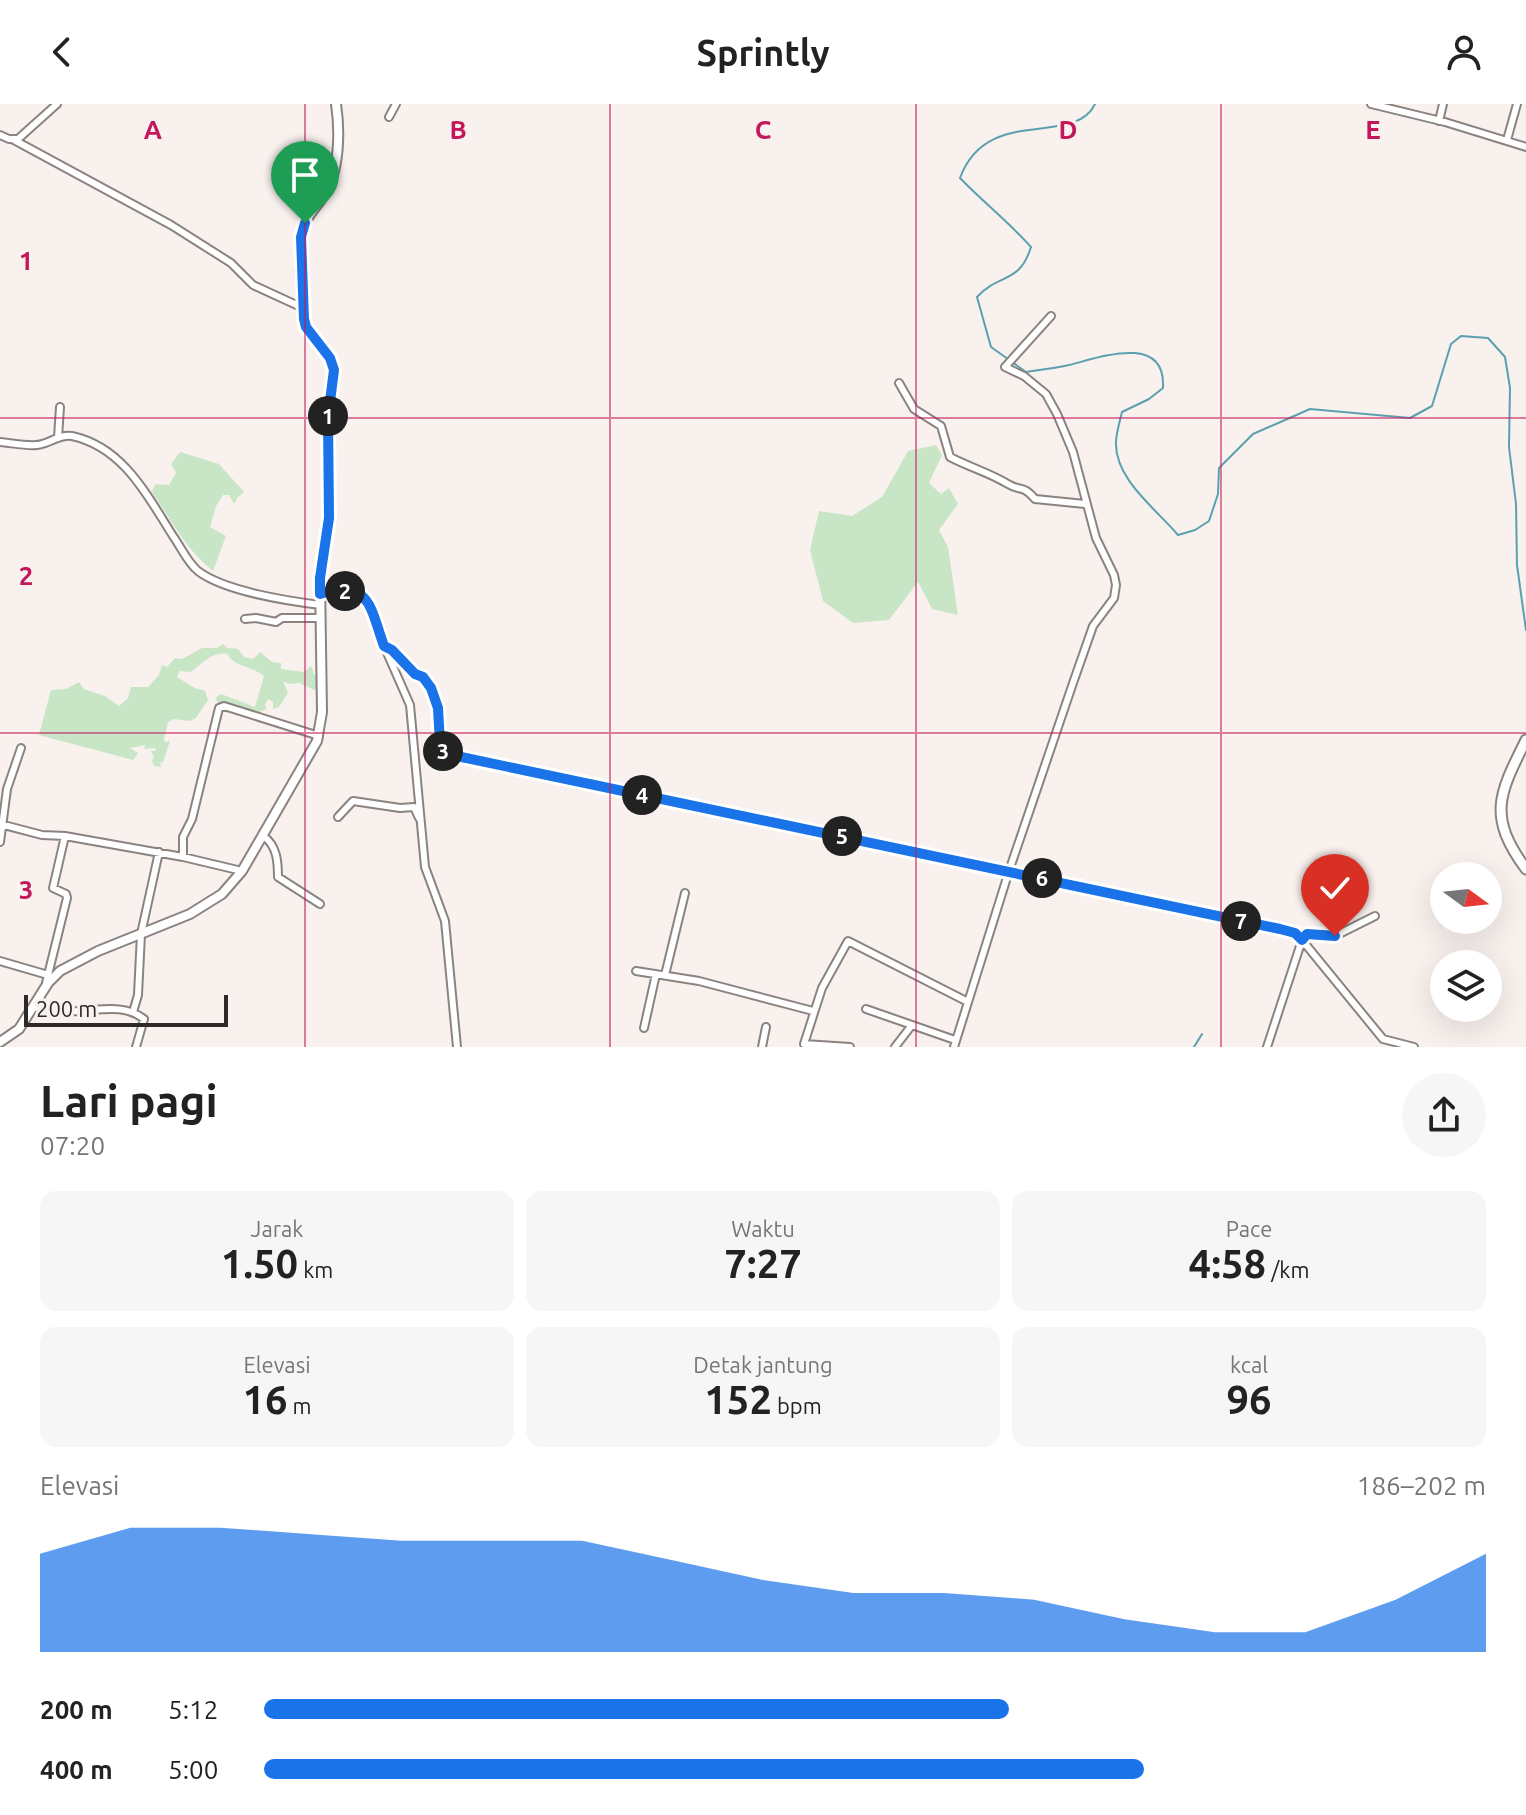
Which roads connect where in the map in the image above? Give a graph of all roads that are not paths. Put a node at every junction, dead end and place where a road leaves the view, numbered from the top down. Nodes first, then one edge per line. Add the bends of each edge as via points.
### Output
1 (57, 104) edge
2 (336, 104) edge
3 (396, 104) edge
4 (1371, 104) edge
5 (1443, 104) edge
6 (1517, 104) edge
7 (1391, 106) edge
8 (389, 117) dead end
9 (1439, 121) junction
10 (0, 135) edge
11 (14, 140) junction
12 (1507, 140) junction
13 (1526, 147) edge
14 (303, 308) junction
15 (1051, 316) dead end
16 (899, 383) dead end
17 (60, 407) dead end
18 (58, 438) junction
19 (0, 442) edge
20 (1085, 504) junction
21 (320, 594) junction
22 (321, 605) junction
23 (321, 618) junction
24 (245, 619) dead end
25 (384, 646) junction
26 (319, 736) junction
27 (1526, 740) edge
28 (21, 748) dead end
29 (1523, 753) edge
30 (338, 817) dead end
31 (2, 825) edge
32 (422, 826) junction
33 (65, 836) junction
34 (263, 836) junction
35 (0, 842) edge
36 (159, 852) junction
37 (183, 857) junction
38 (1526, 869) edge
39 (242, 871) junction
40 (1009, 871) junction
41 (685, 893) dead end
42 (320, 904) dead end
43 (1375, 916) dead end
44 (141, 934) junction
45 (1302, 940) junction
46 (0, 961) edge
47 (636, 971) dead end
48 (656, 974) junction
49 (48, 975) junction
50 (665, 975) junction
51 (44, 989) junction
52 (968, 1002) junction
53 (33, 1007) junction
54 (866, 1009) dead end
55 (813, 1011) junction
56 (133, 1012) junction
57 (912, 1025) junction
58 (766, 1027) dead end
59 (644, 1028) dead end
60 (1, 1041) edge
61 (955, 1043) edge
62 (803, 1046) edge
63 (136, 1047) edge
64 (457, 1047) edge
65 (762, 1047) edge
66 (850, 1047) edge
67 (895, 1047) edge
68 (1267, 1047) edge
69 (1414, 1047) edge

1 - 11 street
2 - 14 street via 331,180 302,231
3 - 8 street
4 - 7 street
5 - 9 street
6 - 12 street
7 - 9 street
9 - 12 street
10 - 11 street
11 - 14 street via 171,225 231,263 253,285
12 - 13 street
14 - 21 street via 306,327 334,370 328,417 329,518
15 - 20 street via 1005,367 1046,394 1073,452
16 - 20 street via 914,409 941,426 950,457 1025,489 1035,499
17 - 18 street
18 - 19 street via 40,445
18 - 22 street via 75,437 114,455 140,483 199,571 221,583
20 - 40 street via 1114,575 1115,593 1093,626
21 - 22 street
21 - 25 street via 364,596
22 - 23 street
23 - 24 street
23 - 26 street
25 - 32 street via 410,705
25 - 40 street via 431,688 440,744 447,754
26 - 34 street
26 - 37 street via 219,708 183,837
27 - 29 main road
28 - 31 street
29 - 38 main road via 1502,792 1500,813 1514,853
30 - 32 street via 353,801 414,807
31 - 33 street
31 - 35 street
32 - 64 street via 425,867 445,921
33 - 36 street
33 - 49 street via 53,888 67,898
34 - 39 street
34 - 42 street via 271,841 278,877
36 - 37 street
36 - 44 street
37 - 39 street
39 - 44 street via 200,909
40 - 45 street via 1280,929
40 - 52 street
41 - 50 street
43 - 45 street via 1335,936 1307,934
44 - 51 street via 72,964
44 - 56 street
45 - 68 street
45 - 69 street via 1383,1039
46 - 49 street
47 - 48 street
48 - 50 street
48 - 59 street
49 - 51 street
50 - 55 street
51 - 53 street
52 - 55 street via 849,940
52 - 61 street
53 - 56 street
53 - 60 street via 19,1029
54 - 57 street
55 - 62 street
56 - 63 street via 144,1019
57 - 61 street
57 - 67 street
58 - 65 street
62 - 66 street

